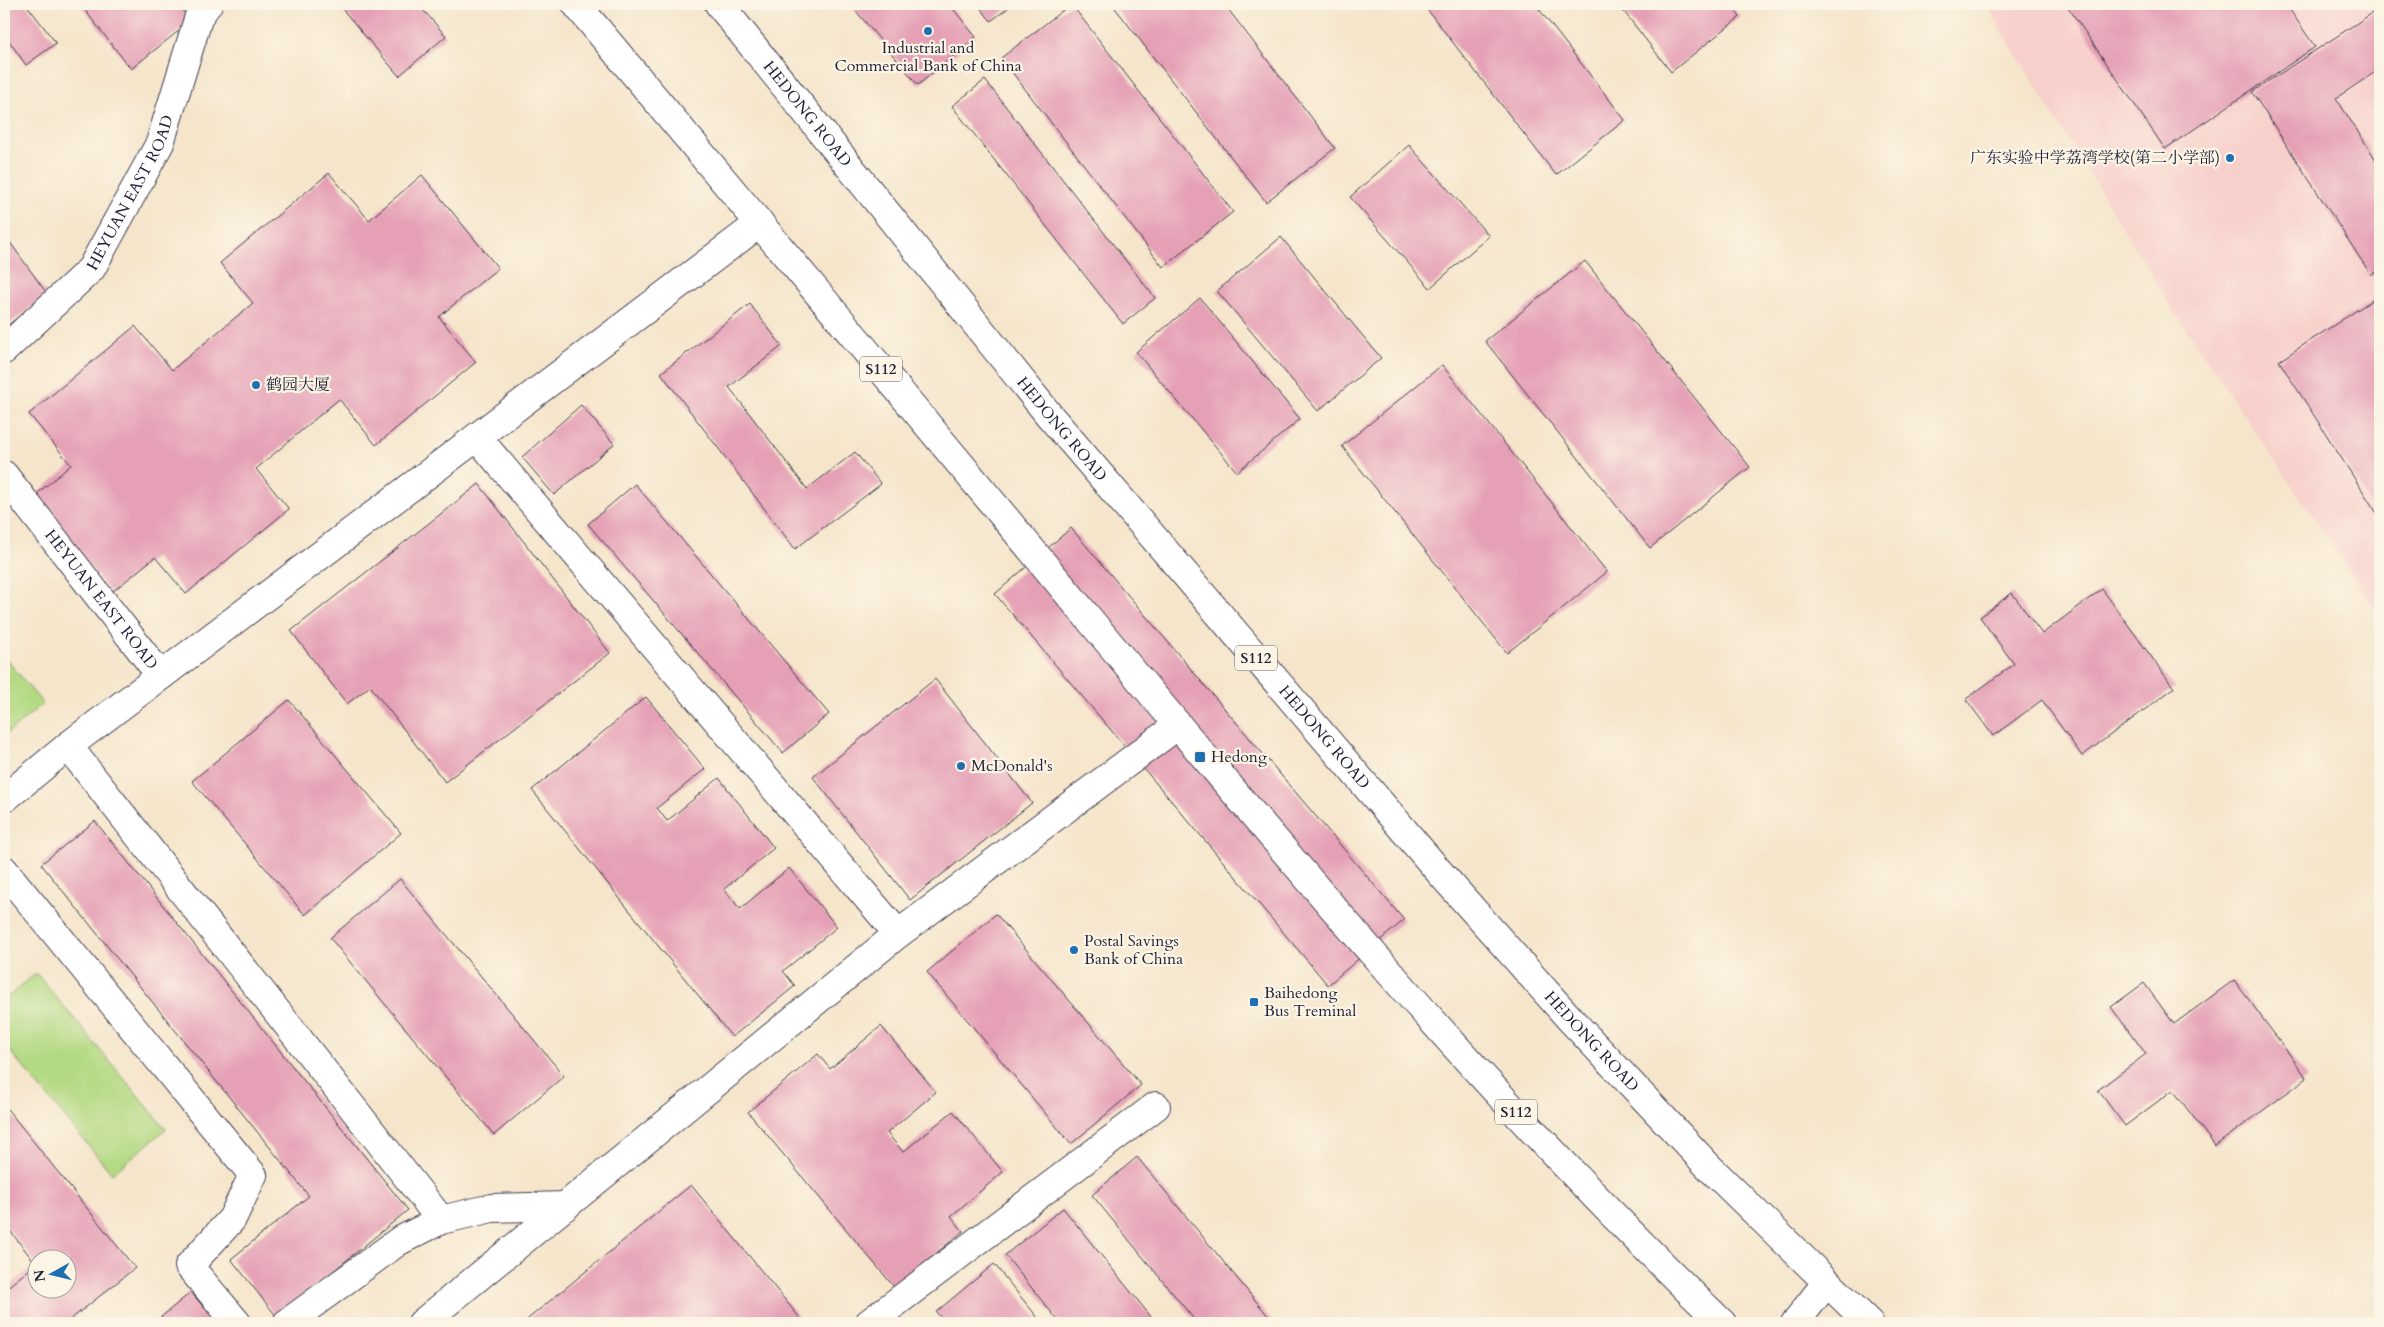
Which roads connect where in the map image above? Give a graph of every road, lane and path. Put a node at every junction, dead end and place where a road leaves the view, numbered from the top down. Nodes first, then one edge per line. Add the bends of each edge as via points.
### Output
1 (208, 4) edge
2 (576, 4) edge
3 (719, 4) edge
4 (760, 223) junction
5 (4, 350) edge
6 (478, 437) junction
7 (4, 475) edge
8 (161, 676) junction
9 (1178, 725) junction
10 (68, 746) junction
11 (4, 799) edge
12 (4, 870) edge
13 (898, 934) junction
14 (1156, 1106) dead end
15 (566, 1206) junction
16 (441, 1220) junction
17 (1826, 1283) junction
18 (237, 1323) edge
19 (286, 1323) edge
20 (422, 1323) edge
21 (868, 1323) edge
22 (1722, 1323) edge
23 (1794, 1323) edge
24 (1869, 1323) edge

1 - 5 street, HEYUAN EAST ROAD via 199,16 160,143 91,268
2 - 4 street, S112
3 - 17 street, HEDONG ROAD / S112 via 1049,415 1442,875 1708,1167
4 - 6 street
4 - 9 street, S112
6 - 8 street
6 - 13 street
7 - 8 street, HEYUAN EAST ROAD
8 - 10 street
9 - 13 street
9 - 22 street, S112 via 1384,966 1534,1132 1655,1259
10 - 11 street
10 - 16 street
12 - 18 street via 253,1175 232,1219 189,1266
13 - 15 street
14 - 21 street
15 - 16 street via 492,1208
15 - 20 street
16 - 19 street via 399,1241
17 - 23 street
17 - 24 street, HEDONG ROAD / S112

